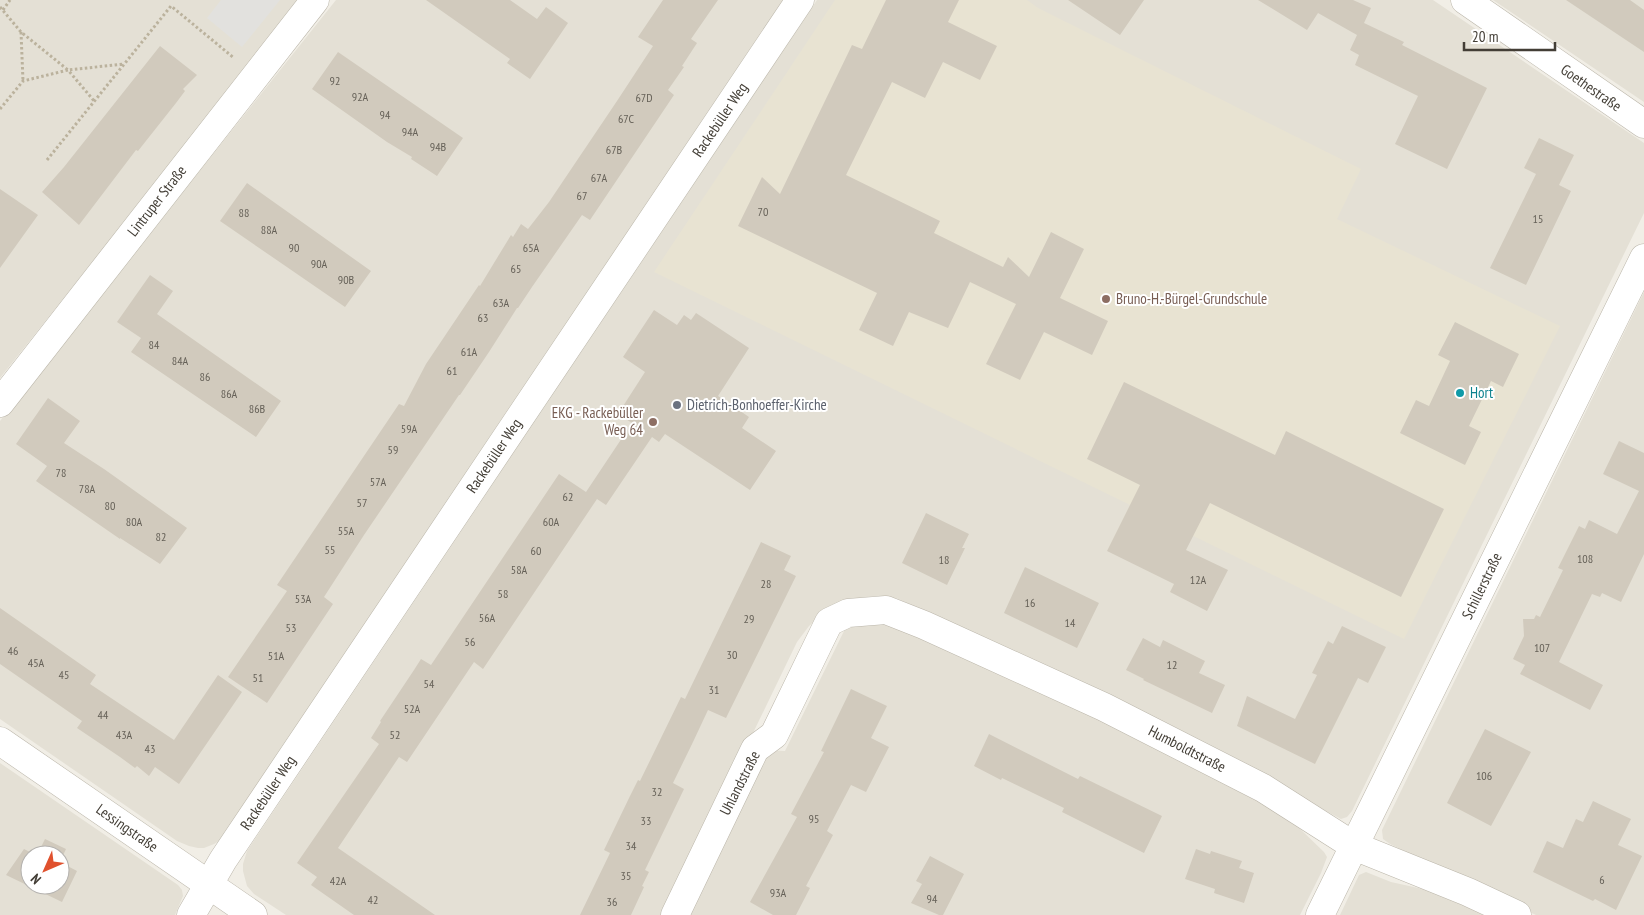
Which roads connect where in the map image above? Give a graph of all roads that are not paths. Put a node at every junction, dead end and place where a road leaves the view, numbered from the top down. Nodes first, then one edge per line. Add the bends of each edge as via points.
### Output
1 (315, 0) edge
2 (800, 0) edge
3 (1465, 0) edge
4 (1644, 124) edge
5 (1644, 258) edge
6 (0, 403) edge
7 (848, 613) joint
8 (0, 741) edge
9 (1354, 846) junction
10 (208, 885) junction
11 (192, 915) edge
12 (253, 915) edge
13 (675, 915) edge
14 (1320, 915) edge
15 (1517, 915) edge

1 - 6 street, Lintruper Straße
2 - 10 street, Rackebüller Weg
3 - 4 street, Goethestraße
5 - 9 street, Schillerstraße
7 - 9 street, Humboldtstraße via 886,610 1104,707 1263,788
7 - 13 street, Uhlandstraße via 829,622 774,735 755,749
8 - 10 street, Lessingstraße
9 - 14 street, Schillerstraße
9 - 15 street, Humboldtstraße
10 - 11 street, Rackebüller Weg
10 - 12 street, Lessingstraße

